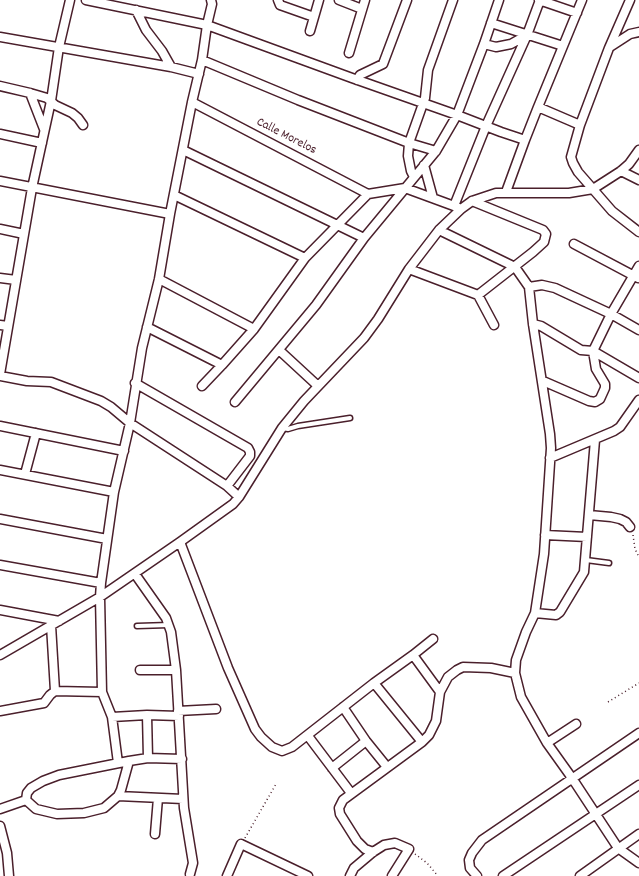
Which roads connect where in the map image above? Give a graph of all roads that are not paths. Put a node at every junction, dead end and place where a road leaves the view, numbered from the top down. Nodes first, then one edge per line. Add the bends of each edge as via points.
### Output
1 (70, 0) edge
2 (86, 0) edge
3 (211, 0) edge
4 (278, 0) edge
5 (319, 0) edge
6 (339, 0) edge
7 (365, 0) edge
8 (406, 0) edge
9 (453, 0) edge
10 (499, 0) edge
11 (540, 0) edge
12 (582, 0) edge
13 (630, 0) edge
14 (362, 9) junction
15 (136, 10) junction
16 (577, 13) junction
17 (314, 17) junction
18 (491, 23) junction
19 (207, 25) junction
20 (310, 31) dead end
21 (639, 32) edge
22 (526, 35) junction
23 (0, 37) edge
24 (484, 44) junction
25 (563, 46) junction
26 (59, 47) junction
27 (609, 48) junction
28 (349, 53) dead end
29 (202, 60) junction
30 (171, 67) junction
31 (199, 74) junction
32 (357, 80) junction
33 (0, 86) edge
34 (30, 93) junction
35 (51, 101) junction
36 (192, 102) junction
37 (424, 103) junction
38 (538, 107) junction
39 (458, 115) junction
40 (83, 125) dead end
41 (580, 125) junction
42 (486, 126) junction
43 (44, 129) junction
44 (0, 134) edge
45 (525, 140) junction
46 (42, 143) junction
47 (409, 143) junction
48 (183, 150) junction
49 (639, 150) edge
50 (436, 151) junction
51 (424, 165) junction
52 (621, 171) junction
53 (414, 177) junction
54 (639, 180) edge
55 (0, 181) edge
56 (32, 188) junction
57 (405, 188) junction
58 (593, 189) junction
59 (506, 192) junction
60 (368, 194) junction
61 (174, 195) junction
62 (433, 198) junction
63 (472, 201) junction
64 (457, 208) junction
65 (170, 214) junction
66 (337, 225) junction
67 (0, 229) edge
68 (439, 230) junction
69 (639, 232) edge
70 (24, 234) junction
71 (364, 238) junction
72 (574, 244) dead end
73 (306, 258) junction
74 (639, 266) edge
75 (515, 268) junction
76 (408, 269) junction
77 (637, 277) edge
78 (0, 278) edge
79 (159, 279) junction
80 (16, 280) junction
81 (529, 287) junction
82 (478, 295) junction
83 (611, 314) junction
84 (533, 324) junction
85 (494, 325) dead end
86 (4, 326) edge
87 (147, 327) junction
88 (254, 329) junction
89 (639, 330) edge
90 (279, 350) junction
91 (593, 351) junction
92 (222, 365) junction
93 (0, 375) edge
94 (639, 378) edge
95 (543, 381) junction
96 (135, 383) junction
97 (202, 386) dead end
98 (318, 386) junction
99 (639, 400) edge
100 (234, 402) dead end
101 (350, 418) dead end
102 (130, 423) junction
103 (0, 426) edge
104 (282, 428) junction
105 (36, 433) junction
106 (595, 440) junction
107 (124, 451) junction
108 (550, 458) junction
109 (0, 470) edge
110 (25, 474) junction
111 (226, 486) junction
112 (114, 492) junction
113 (239, 498) junction
114 (589, 514) junction
115 (0, 519) edge
116 (630, 527) road end
117 (545, 535) junction
118 (587, 537) junction
119 (107, 538) junction
120 (180, 542) junction
121 (586, 560) junction
122 (610, 563) dead end
123 (0, 565) edge
124 (135, 574) junction
125 (101, 583) junction
126 (100, 597) junction
127 (0, 610) edge
128 (535, 613) junction
129 (55, 623) junction
130 (169, 625) junction
131 (138, 626) dead end
132 (433, 639) dead end
133 (0, 654) edge
134 (413, 655) junction
135 (140, 670) dead end
136 (176, 670) junction
137 (515, 673) junction
138 (374, 683) junction
139 (55, 692) junction
140 (102, 692) junction
141 (440, 692) junction
142 (343, 707) junction
143 (216, 709) dead end
144 (0, 711) edge
145 (178, 713) junction
146 (148, 715) junction
147 (112, 717) junction
148 (576, 724) dead end
149 (639, 733) edge
150 (308, 736) junction
151 (366, 741) junction
152 (422, 742) junction
153 (547, 743) junction
154 (148, 758) junction
155 (182, 759) junction
156 (129, 761) junction
157 (118, 763) junction
158 (388, 766) junction
159 (332, 768) junction
160 (572, 778) junction
161 (639, 785) edge
162 (351, 793) junction
163 (118, 796) junction
164 (158, 798) junction
165 (183, 799) junction
166 (26, 800) junction
167 (0, 809) edge
168 (596, 814) junction
169 (0, 826) edge
170 (155, 834) dead end
171 (639, 834) edge
172 (618, 848) junction
173 (373, 852) junction
174 (639, 863) edge
175 (190, 874) dead end
176 (9, 876) edge
177 (227, 876) edge
178 (308, 876) edge
179 (350, 876) edge
180 (392, 876) edge
181 (477, 876) edge
182 (503, 876) edge
183 (580, 876) edge

1 - 26 street
2 - 15 street
3 - 19 street via 212,8
4 - 17 street via 280,5
5 - 17 street
6 - 14 street
7 - 14 street
8 - 32 street via 383,64 360,75
9 - 37 street via 428,70
10 - 18 street
11 - 16 street
11 - 22 street
12 - 16 street
13 - 27 street
14 - 28 street
15 - 19 street
15 - 30 street
16 - 25 street
17 - 20 street
18 - 22 street
18 - 24 street
19 - 29 street
19 - 32 street
21 - 27 street via 630,34
22 - 24 street via 511,44 496,47
22 - 25 street
22 - 42 street
23 - 26 street
24 - 39 street
25 - 38 street
26 - 30 street
26 - 35 street
27 - 41 street
29 - 31 street
29 - 47 street
30 - 31 street
31 - 36 street
32 - 37 street
33 - 34 street
34 - 35 street
34 - 43 street
35 - 40 street via 72,113
35 - 43 street
36 - 48 street
36 - 60 street, Calle Morelos
37 - 39 street
37 - 47 street
38 - 41 street
38 - 45 street
39 - 42 street
39 - 50 street
41 - 58 street via 572,160 578,172
42 - 45 street
42 - 64 street
43 - 46 street
44 - 46 street
45 - 59 street
46 - 56 street
47 - 50 street
47 - 53 street via 408,156
48 - 61 street
48 - 66 street
49 - 52 street
50 - 51 street
51 - 53 street
51 - 62 street
52 - 54 street
52 - 58 street
53 - 57 street
55 - 56 street
56 - 65 street
56 - 70 street
57 - 60 street
57 - 62 street
57 - 71 street
58 - 59 street via 569,193
58 - 69 street via 620,219
59 - 63 street
60 - 66 street
61 - 65 street
61 - 73 street
62 - 64 street
63 - 64 street
63 - 75 street via 543,230 546,234 544,242
64 - 68 street
65 - 79 street
66 - 71 street
66 - 73 street
67 - 70 street
68 - 75 street
68 - 76 street
70 - 80 street
71 - 90 street via 316,305
72 - 77 street
73 - 88 street
74 - 77 street
75 - 81 street
75 - 82 street
76 - 82 street
76 - 98 street via 364,338
77 - 83 street
78 - 80 street
79 - 87 street
79 - 88 street
80 - 86 street
81 - 83 street via 542,285 555,288
81 - 84 street
82 - 85 street
83 - 89 street
83 - 91 street
84 - 91 street via 541,326 581,350
84 - 95 street
86 - 93 street
87 - 92 street
87 - 96 street
88 - 92 street
90 - 98 street
90 - 100 street
91 - 94 street
91 - 95 street via 596,369 605,384 604,392 598,401 589,401
92 - 97 street
93 - 102 street via 27,381 51,382 101,401
95 - 108 street via 550,434
96 - 102 street
96 - 111 street via 248,448 250,456
98 - 104 street
99 - 106 street via 620,427
101 - 104 lane
102 - 107 street
102 - 111 street
103 - 105 street
104 - 113 street
105 - 107 street
105 - 110 street
106 - 108 street
106 - 114 street
107 - 112 street
108 - 117 street
109 - 110 street
110 - 112 street
111 - 113 street
112 - 119 street
113 - 120 street
114 - 116 street via 620,519
114 - 118 street
115 - 119 street
117 - 118 street
117 - 128 street
118 - 121 street
119 - 125 street
120 - 124 street
120 - 150 street via 228,668 255,729 266,744 282,750 292,747
121 - 122 lane
121 - 128 street via 582,579 560,612 556,615
123 - 125 street
124 - 126 street
124 - 130 street
125 - 126 street
126 - 129 street
126 - 140 street
127 - 129 street
128 - 137 street via 516,660
129 - 133 street
129 - 139 street
130 - 131 lane
130 - 136 street
132 - 134 street
134 - 138 street
134 - 141 street
135 - 136 street
136 - 145 street
137 - 141 street via 491,668 463,668 448,677
137 - 153 street via 521,697
138 - 142 street
138 - 152 street
139 - 140 street
139 - 144 street via 40,705
140 - 147 street
141 - 152 street via 434,728
142 - 150 street
142 - 151 street
143 - 145 street
145 - 146 street
145 - 155 street
146 - 147 street
146 - 154 street
147 - 157 street
148 - 153 street
149 - 160 street
150 - 159 street
151 - 158 street
151 - 159 street
152 - 158 street
153 - 160 street
154 - 155 street
154 - 156 street
155 - 165 street
156 - 157 street
156 - 163 street
157 - 166 street via 58,775 43,781 27,793
158 - 162 street
159 - 162 street
160 - 168 street
160 - 181 street via 482,840 469,860 470,868
161 - 168 street
162 - 173 street via 342,800 340,814 357,841
163 - 164 street
163 - 166 street via 104,808 69,814 36,810
164 - 165 street
164 - 170 street
165 - 175 street via 193,863
166 - 167 street
168 - 172 street
168 - 182 street
169 - 176 street via 8,853
171 - 172 street
172 - 174 street
172 - 183 street
173 - 179 street via 354,868
173 - 180 street via 390,843 409,849
177 - 178 street via 241,844

